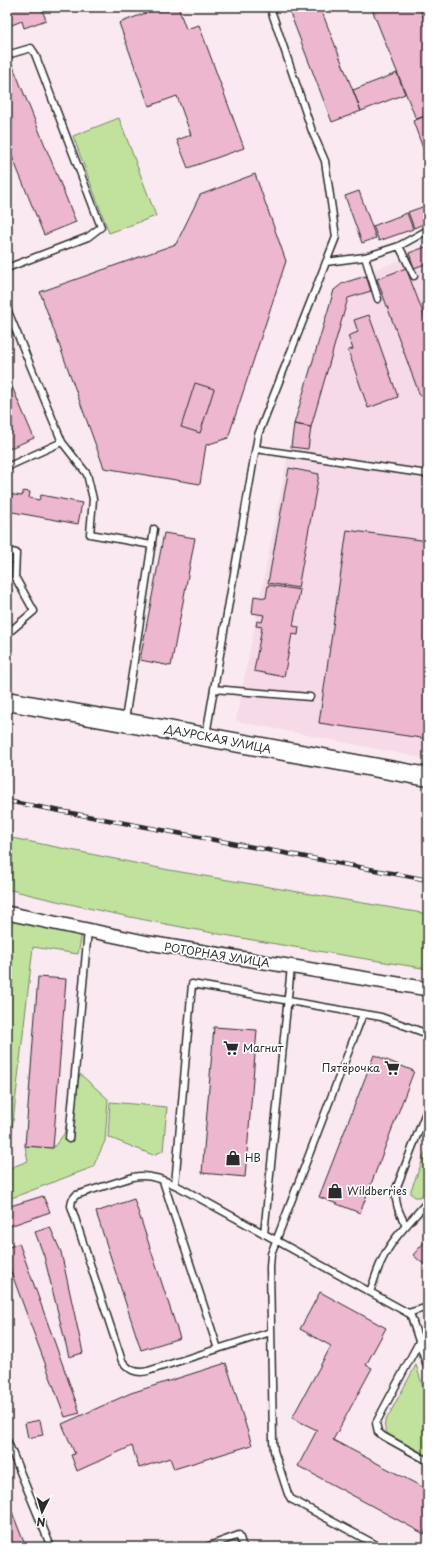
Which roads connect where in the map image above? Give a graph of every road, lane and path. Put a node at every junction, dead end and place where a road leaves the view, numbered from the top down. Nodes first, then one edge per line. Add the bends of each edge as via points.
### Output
1 (270, 7) edge
2 (7, 55) edge
3 (428, 230) edge
4 (399, 246) junction
5 (365, 257) junction
6 (326, 262) junction
7 (7, 268) edge
8 (414, 276) dead end
9 (378, 299) dead end
10 (7, 309) edge
11 (62, 442) junction
12 (256, 449) junction
13 (7, 468) edge
14 (428, 474) edge
15 (154, 529) dead end
16 (152, 545) junction
17 (7, 551) edge
18 (7, 634) edge
19 (214, 689) junction
20 (310, 697) dead end
21 (7, 702) edge
22 (124, 722) junction
23 (206, 737) junction
24 (428, 777) edge
25 (7, 913) edge
26 (88, 930) junction
27 (291, 967) junction
28 (428, 989) edge
29 (288, 1000) junction
30 (363, 1014) junction
31 (428, 1034) edge
32 (428, 1107) edge
33 (69, 1140) dead end
34 (163, 1181) junction
35 (174, 1185) junction
36 (428, 1201) edge
37 (406, 1226) junction
38 (264, 1234) junction
39 (275, 1240) junction
40 (370, 1292) junction
41 (428, 1307) edge
42 (410, 1313) junction
43 (271, 1332) junction
44 (419, 1342) junction
45 (218, 1349) junction
46 (428, 1369) edge
47 (7, 1440) edge
48 (428, 1461) edge
49 (51, 1547) edge
50 (206, 1547) edge
51 (243, 1547) edge
52 (380, 1547) edge

1 - 6 lane via 312,131 325,161 336,237
2 - 7 lane via 31,48 35,54 101,227 88,237
3 - 4 lane
4 - 5 lane
4 - 8 lane
5 - 6 lane
5 - 9 lane
6 - 12 lane via 258,435
10 - 11 lane
11 - 13 lane
11 - 16 lane via 86,474 93,499 90,534
12 - 14 lane
12 - 19 lane
15 - 16 lane
16 - 22 lane
17 - 18 lane via 16,553 15,577 34,611
19 - 20 lane
19 - 23 lane
21 - 22 street, ДАУРСКАЯ УЛИЦА
22 - 23 street, ДАУРСКАЯ УЛИЦА
23 - 24 street, ДАУРСКАЯ УЛИЦА
25 - 26 street, РОТОРНАЯ УЛИЦА
26 - 27 street, РОТОРНАЯ УЛИЦА
26 - 33 lane
27 - 28 street, РОТОРНАЯ УЛИЦА
27 - 29 lane
29 - 30 lane
29 - 35 lane via 192,984
29 - 38 lane
30 - 31 lane via 390,1020
30 - 39 lane
32 - 37 lane via 396,1189 397,1208
34 - 35 lane
34 - 45 lane
34 - 45 lane via 145,1176 133,1177 76,1195 71,1203 122,1361 133,1371 144,1372
35 - 38 lane
36 - 37 lane
37 - 40 lane via 382,1259
38 - 39 lane
39 - 40 lane
39 - 43 lane via 270,1263
40 - 42 lane
41 - 42 lane
42 - 44 lane
43 - 45 lane
43 - 52 lane via 273,1444 288,1494 293,1501
44 - 46 lane
44 - 48 lane via 376,1423 378,1432 383,1436
47 - 49 lane
50 - 51 lane via 239,1535

